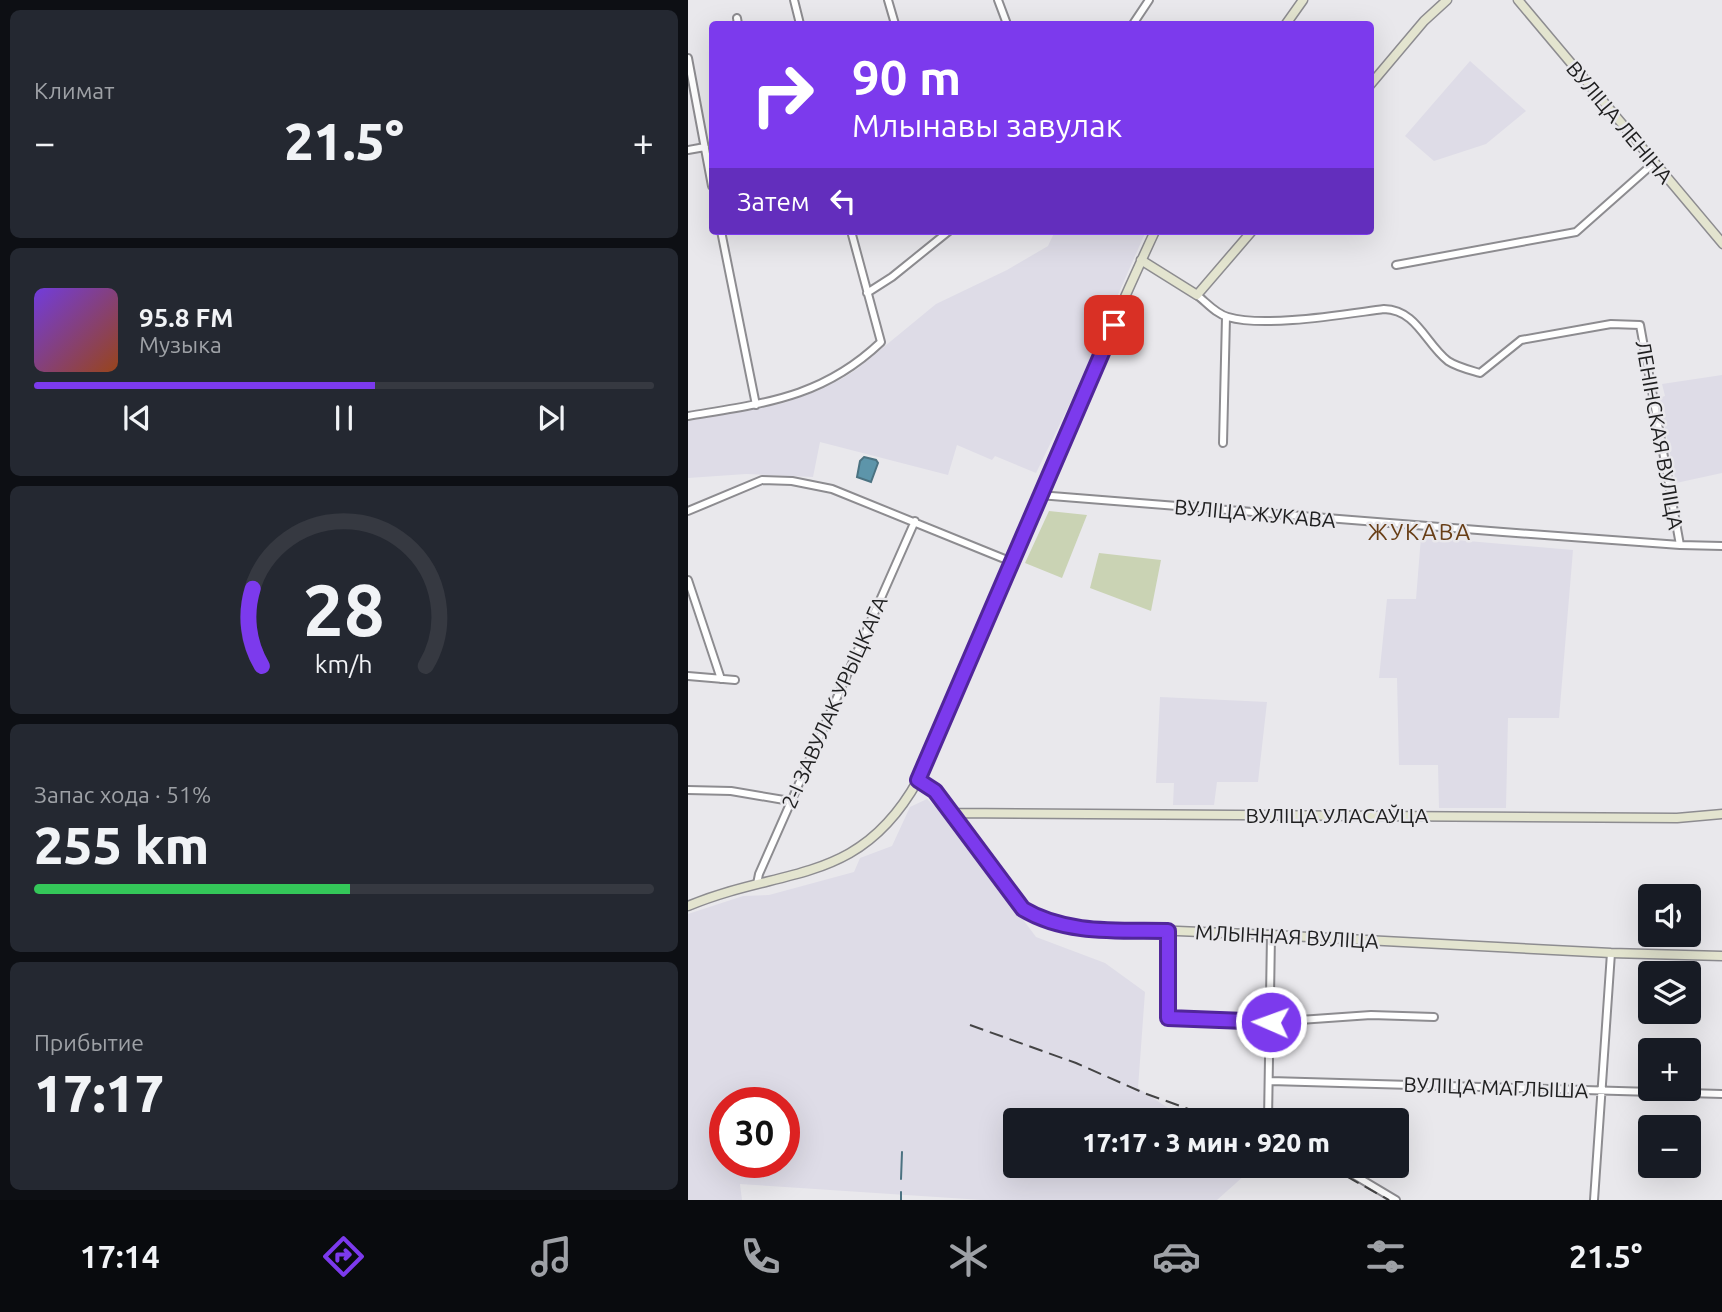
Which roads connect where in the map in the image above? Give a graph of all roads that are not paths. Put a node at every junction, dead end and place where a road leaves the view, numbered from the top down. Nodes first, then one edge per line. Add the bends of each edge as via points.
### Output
1 (794, 0) edge
2 (888, 0) edge
3 (998, 0) edge
4 (1149, 0) edge
5 (1303, 0) edge
6 (1447, 0) edge
7 (1518, 0) edge
8 (799, 21) edge
9 (894, 21) edge
10 (1006, 21) edge
11 (1135, 21) edge
12 (1288, 21) edge
13 (688, 58) edge
14 (1374, 80) edge
15 (709, 135) edge
16 (703, 136) junction
17 (705, 147) junction
18 (688, 150) edge
19 (1655, 162) junction
20 (709, 169) edge
21 (722, 235) edge
22 (852, 235) edge
23 (944, 235) edge
24 (1153, 235) edge
25 (1249, 235) edge
26 (1722, 244) edge
27 (1141, 260) junction
28 (1396, 265) dead end
29 (867, 293) junction
30 (1197, 295) junction
31 (1226, 317) junction
32 (756, 405) junction
33 (688, 416) edge
34 (1224, 443) dead end
35 (1039, 495) junction
36 (688, 511) edge
37 (915, 522) junction
38 (1680, 545) junction
39 (1722, 546) edge
40 (1012, 562) junction
41 (688, 580) edge
42 (688, 676) edge
43 (721, 679) junction
44 (735, 680) dead end
45 (918, 780) junction
46 (688, 790) edge
47 (790, 801) junction
48 (952, 813) junction
49 (1722, 814) edge
50 (757, 884) junction
51 (688, 906) edge
52 (1168, 931) junction
53 (1271, 934) junction
54 (1611, 953) junction
55 (1722, 956) edge
56 (1434, 1017) dead end
57 (1271, 1022) junction
58 (1269, 1081) junction
59 (1603, 1090) junction
60 (1722, 1094) edge
61 (1268, 1108) edge
62 (1359, 1178) edge
63 (1396, 1200) edge
64 (1594, 1200) edge

1 - 8 street
2 - 9 street
3 - 10 street
4 - 11 street
5 - 12 main road
6 - 14 main road
7 - 19 main road, ВУЛІЦА ЛЕНІНА
13 - 16 street
15 - 16 street
16 - 17 street
17 - 18 street
17 - 20 street
19 - 26 main road, ВУЛІЦА ЛЕНІНА
19 - 28 street via 1575,232
21 - 32 street
22 - 29 street
23 - 29 street
24 - 27 main road
25 - 30 main road
27 - 30 main road
27 - 35 main road
29 - 32 street via 881,342 832,379
30 - 31 street
31 - 34 street
31 - 38 street, ЛЕНІНСКАЯ ВУЛІЦА via 1282,320 1400,311 1449,362 1480,373 1521,340 1611,324 1640,325
32 - 33 street
35 - 38 street, ВУЛІЦА ЖУКАВА
35 - 40 main road
36 - 37 street via 772,479 832,489
37 - 40 street
37 - 47 street, 2-І ЗАВУЛАК УРЫЦКАГА
38 - 39 street, ВУЛІЦА ЖУКАВА
40 - 45 main road
41 - 43 street
42 - 43 street
43 - 44 street
45 - 48 main road, МЛЫННАЯ ВУЛІЦА via 935,791
45 - 50 main road via 885,827 854,851 823,867
46 - 47 street via 731,791
47 - 50 street, 2-І ЗАВУЛАК УРЫЦКАГА
48 - 49 main road, ВУЛІЦА УЛАСАЎЦА via 1664,818
48 - 52 main road, МЛЫННАЯ ВУЛІЦА via 1009,893 1041,920 1078,928
50 - 51 main road
52 - 53 main road, МЛЫННАЯ ВУЛІЦА
52 - 57 street via 1168,1018
53 - 54 main road, МЛЫННАЯ ВУЛІЦА
53 - 57 street
54 - 55 main road, МЛЫННАЯ ВУЛІЦА
54 - 59 street
56 - 57 street via 1370,1015
57 - 58 street
58 - 59 street, ВУЛІЦА МАГЛЫША
58 - 61 street
59 - 60 street, ВУЛІЦА МАГЛЫША
59 - 64 street
62 - 63 street

